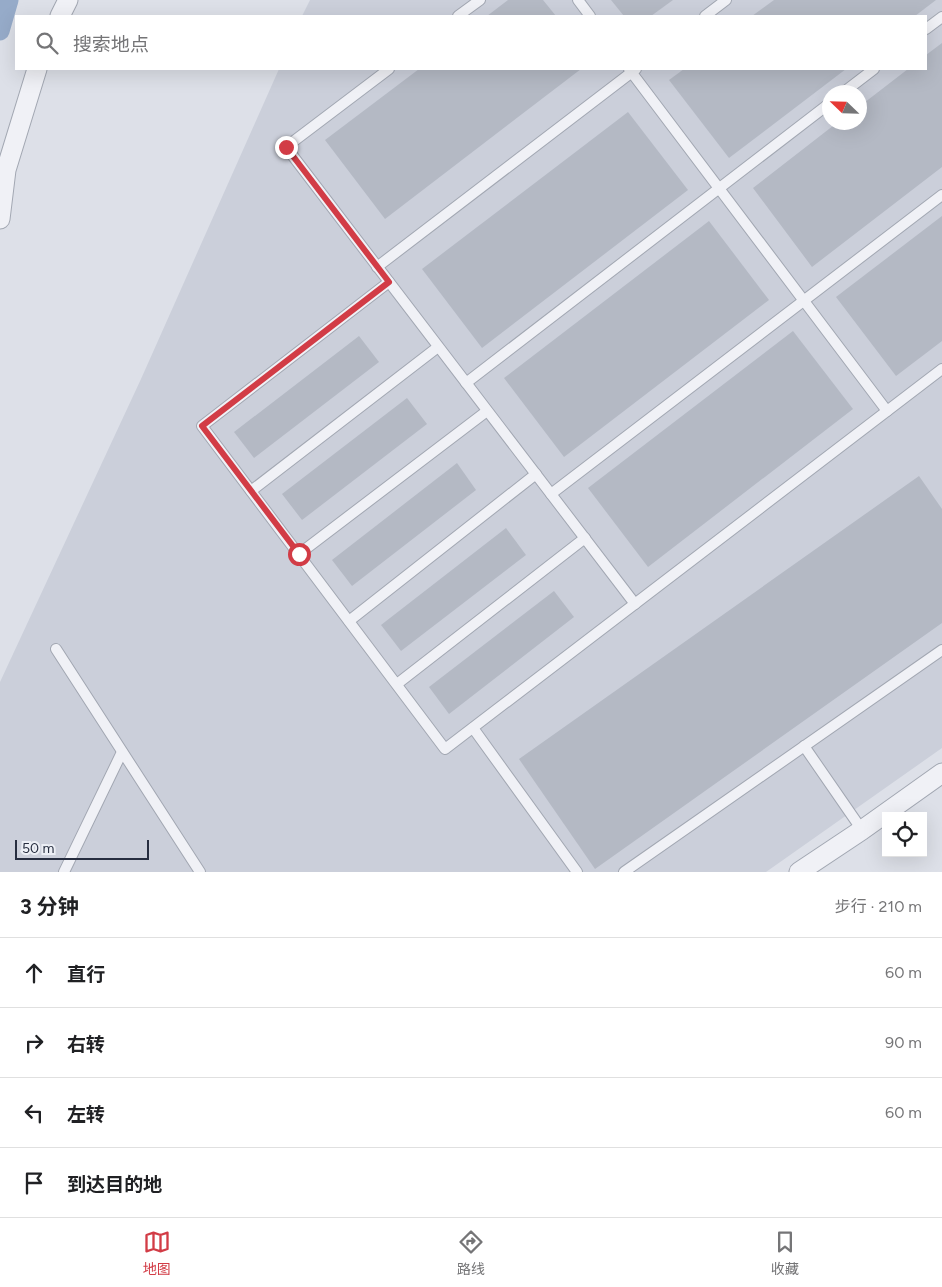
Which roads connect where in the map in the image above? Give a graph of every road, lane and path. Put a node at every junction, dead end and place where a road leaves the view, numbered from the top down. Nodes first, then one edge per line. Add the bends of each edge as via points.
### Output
1 (68, 0) edge
2 (480, 0) edge
3 (578, 0) edge
4 (726, 0) edge
5 (60, 15) edge
6 (459, 15) edge
7 (589, 15) edge
8 (706, 15) edge
9 (942, 17) edge
10 (927, 28) edge
11 (37, 70) edge
12 (388, 70) edge
13 (633, 70) edge
14 (873, 70) edge
15 (853, 85) edge
16 (822, 109) edge
17 (719, 188) junction
18 (942, 195) edge
19 (0, 219) edge
20 (377, 267) junction
21 (389, 282) junction
22 (804, 301) junction
23 (438, 347) junction
24 (942, 369) edge
25 (466, 383) junction
26 (487, 411) junction
27 (886, 411) junction
28 (536, 474) junction
29 (251, 491) junction
30 (551, 494) junction
31 (584, 538) junction
32 (299, 554) junction
33 (634, 604) junction
34 (349, 621) junction
35 (56, 649) dead end
36 (942, 650) edge
37 (396, 684) junction
38 (473, 728) junction
39 (804, 746) junction
40 (122, 752) junction
41 (942, 773) edge
42 (862, 830) junction
43 (64, 872) edge
44 (200, 872) edge
45 (577, 872) edge
46 (624, 872) edge
47 (799, 872) edge

1 - 5 street
2 - 6 lane
3 - 7 lane
4 - 8 lane
9 - 10 lane
11 - 19 street via 6,170
12 - 20 lane via 286,147
13 - 17 lane
13 - 20 lane
14 - 15 lane
16 - 17 lane
17 - 22 lane
17 - 25 lane
18 - 22 lane
20 - 21 lane
21 - 23 lane
21 - 29 lane via 202,426
22 - 27 lane
22 - 30 lane
23 - 25 lane
23 - 29 lane
24 - 27 lane
25 - 26 lane
26 - 28 lane
26 - 32 lane
27 - 33 lane
28 - 30 lane
28 - 34 lane
29 - 32 lane
30 - 31 lane
31 - 33 lane
31 - 37 lane
32 - 34 lane
33 - 38 lane
34 - 37 lane
35 - 40 lane
36 - 39 lane
37 - 38 lane via 445,749
38 - 45 lane
39 - 42 lane
39 - 46 lane
40 - 43 lane
40 - 44 lane
41 - 42 street
42 - 47 street

